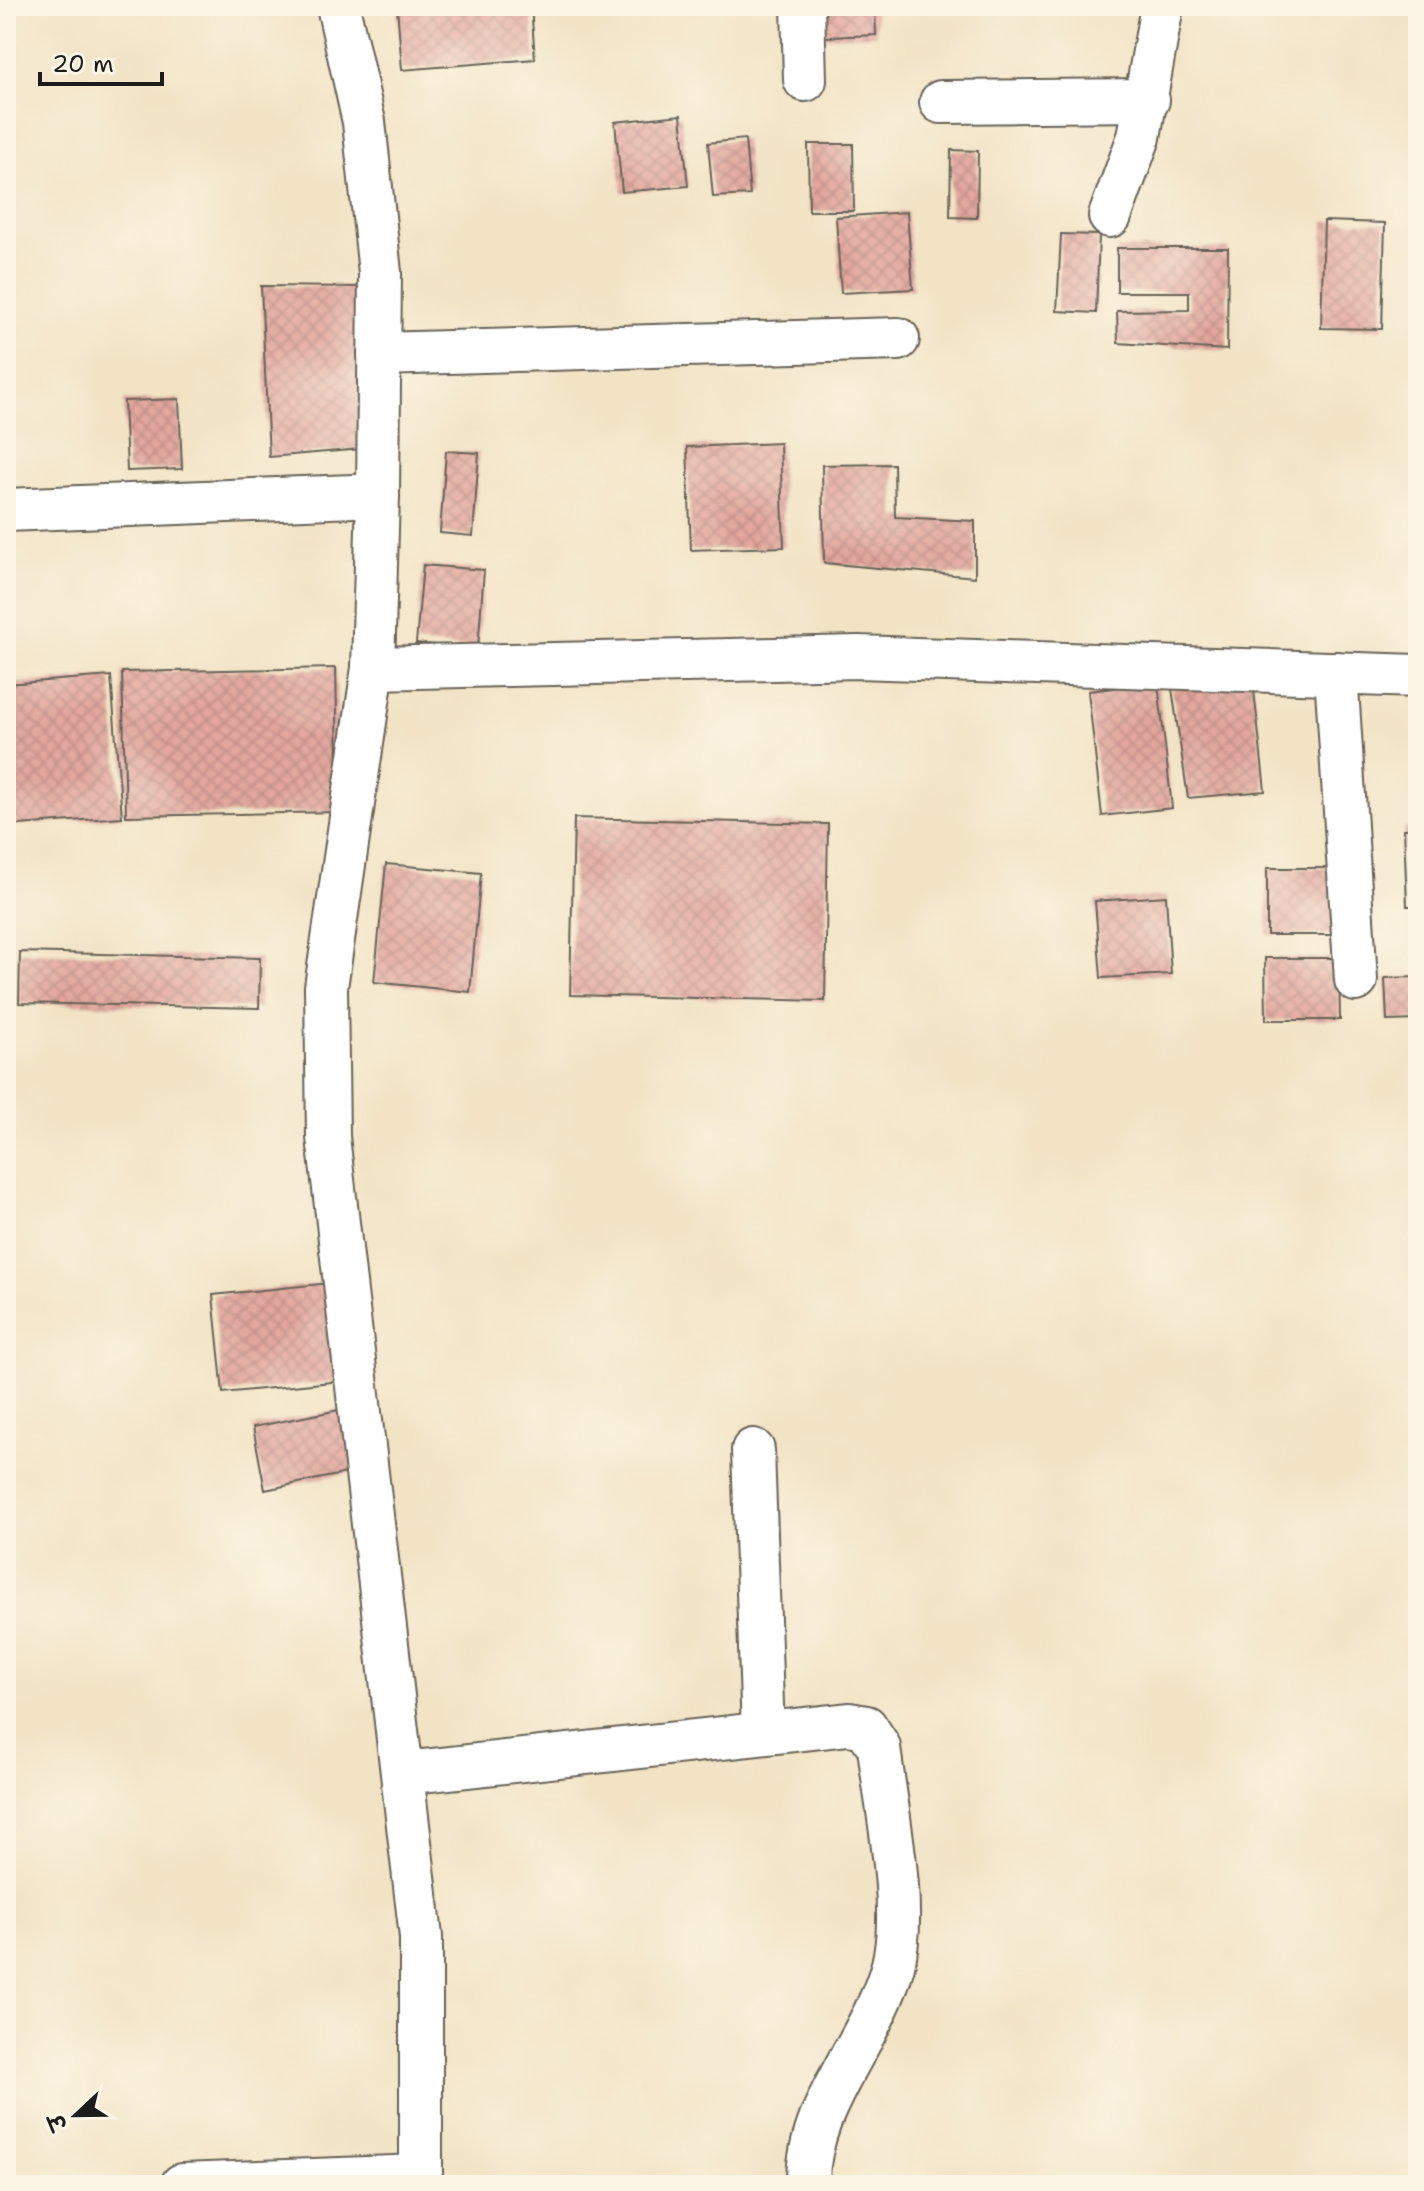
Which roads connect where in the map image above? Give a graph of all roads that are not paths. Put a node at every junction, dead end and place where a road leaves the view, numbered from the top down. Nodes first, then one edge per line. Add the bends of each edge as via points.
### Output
1 (338, 6) edge
2 (803, 6) edge
3 (1162, 6) edge
4 (805, 80) dead end
5 (1148, 100) junction
6 (941, 102) dead end
7 (1110, 216) dead end
8 (898, 339) dead end
9 (379, 354) junction
10 (378, 495) junction
11 (6, 510) edge
12 (373, 668) junction
13 (1336, 673) junction
14 (1418, 676) edge
15 (1356, 980) dead end
16 (753, 1450) dead end
17 (763, 1733) junction
18 (404, 1773) junction
19 (421, 2181) edge
20 (182, 2185) edge
21 (808, 2185) edge

1 - 9 street via 364,122 380,273
2 - 4 street
3 - 5 street
5 - 6 street
5 - 7 street
8 - 9 street
9 - 10 street
10 - 11 street
10 - 12 street
12 - 13 street via 858,657
12 - 18 street via 326,987 324,1051 328,1137
13 - 14 street
13 - 15 street
16 - 17 street
17 - 18 street
17 - 21 street via 866,1727 879,1747 893,1865 897,1930 892,1966 813,2135
18 - 19 street via 421,1937
19 - 20 street

